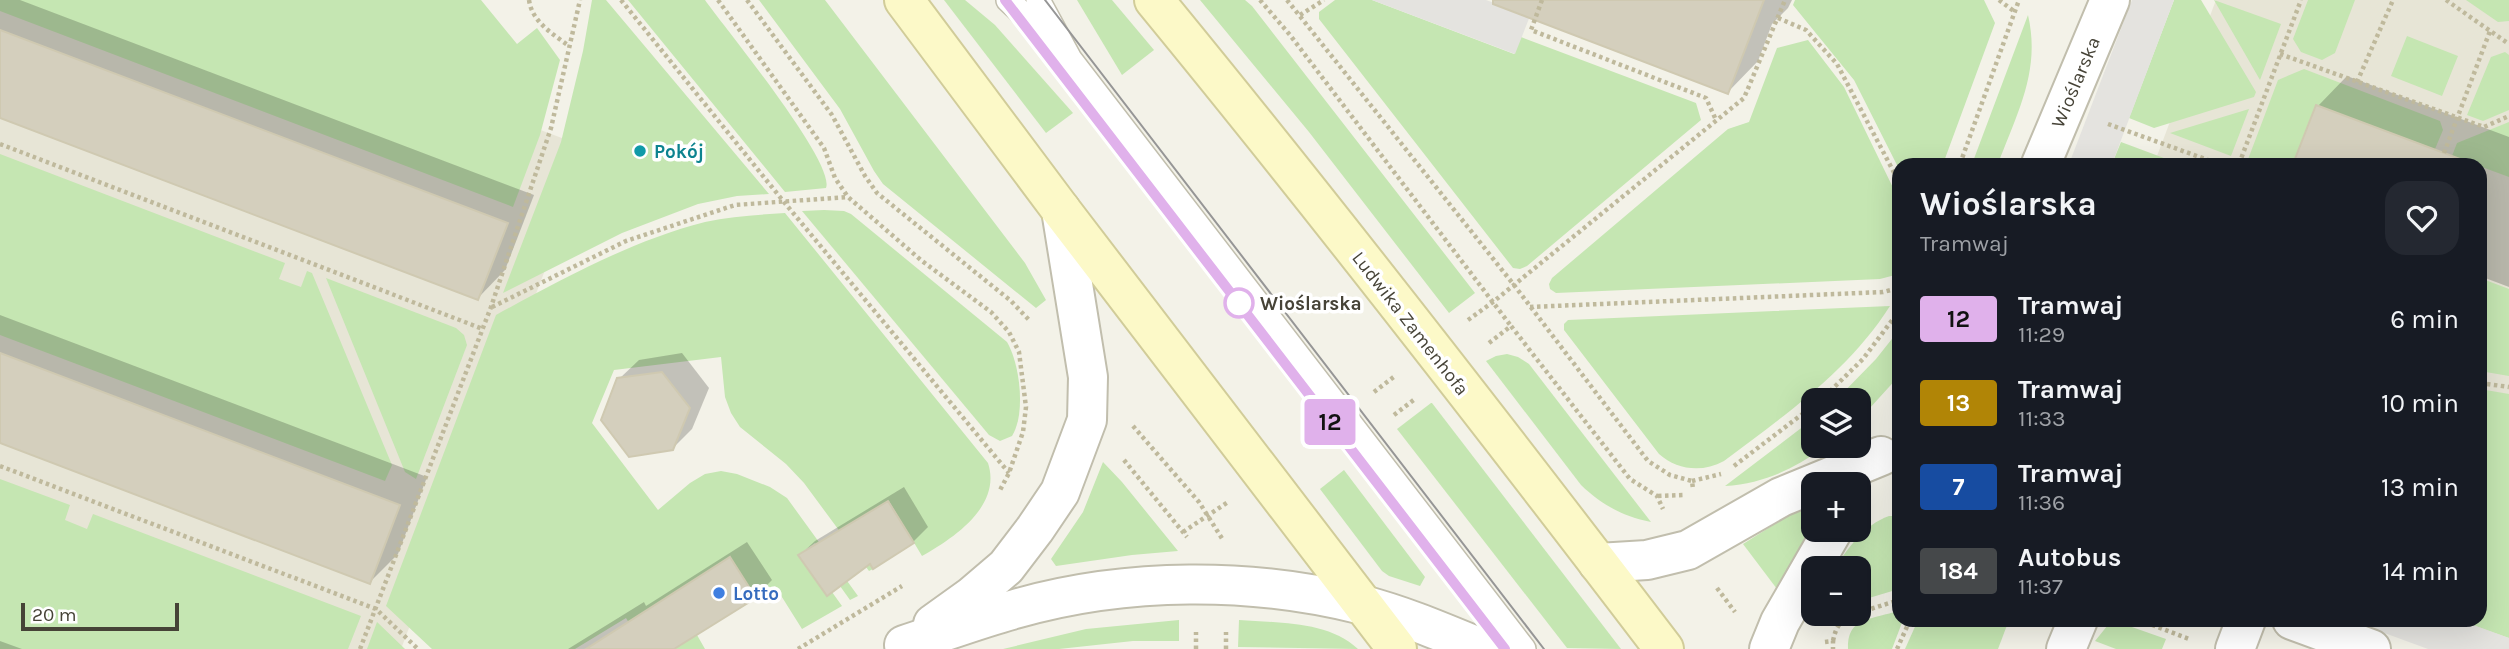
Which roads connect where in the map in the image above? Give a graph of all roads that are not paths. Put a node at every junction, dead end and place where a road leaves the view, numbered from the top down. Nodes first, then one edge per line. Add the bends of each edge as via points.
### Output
1 (904, 0) edge
2 (1008, 0) edge
3 (1038, 0) edge
4 (1154, 0) edge
5 (2110, 0) edge
6 (1070, 59) junction
7 (2043, 158) edge
8 (1061, 210) junction
9 (1892, 452) edge
10 (1892, 453) edge
11 (1871, 477) edge
12 (1826, 542) edge
13 (1598, 563) junction
14 (1364, 606) junction
15 (2075, 627) edge
16 (2243, 627) edge
17 (2311, 627) edge
18 (901, 647) edge
19 (1397, 649) edge
20 (1483, 649) edge
21 (1524, 649) edge
22 (1664, 649) edge
23 (1769, 649) edge
24 (2066, 649) edge
25 (2235, 649) edge
26 (2371, 649) edge

1 - 8 main road
2 - 6 lane
3 - 6 lane
4 - 13 main road, Ludwika Zamenhofa
5 - 7 street, Wioślarska
6 - 21 lane
8 - 14 main road
8 - 18 street via 1088,377 1087,420 1078,446 1060,492 1006,567
9 - 13 street via 1781,498 1688,550 1647,560
10 - 11 street
12 - 23 street
13 - 22 main road, Ludwika Zamenhofa
14 - 18 street via 1269,589 1132,588 1017,608
14 - 19 main road
14 - 20 street
15 - 24 street
16 - 25 street
17 - 26 street

